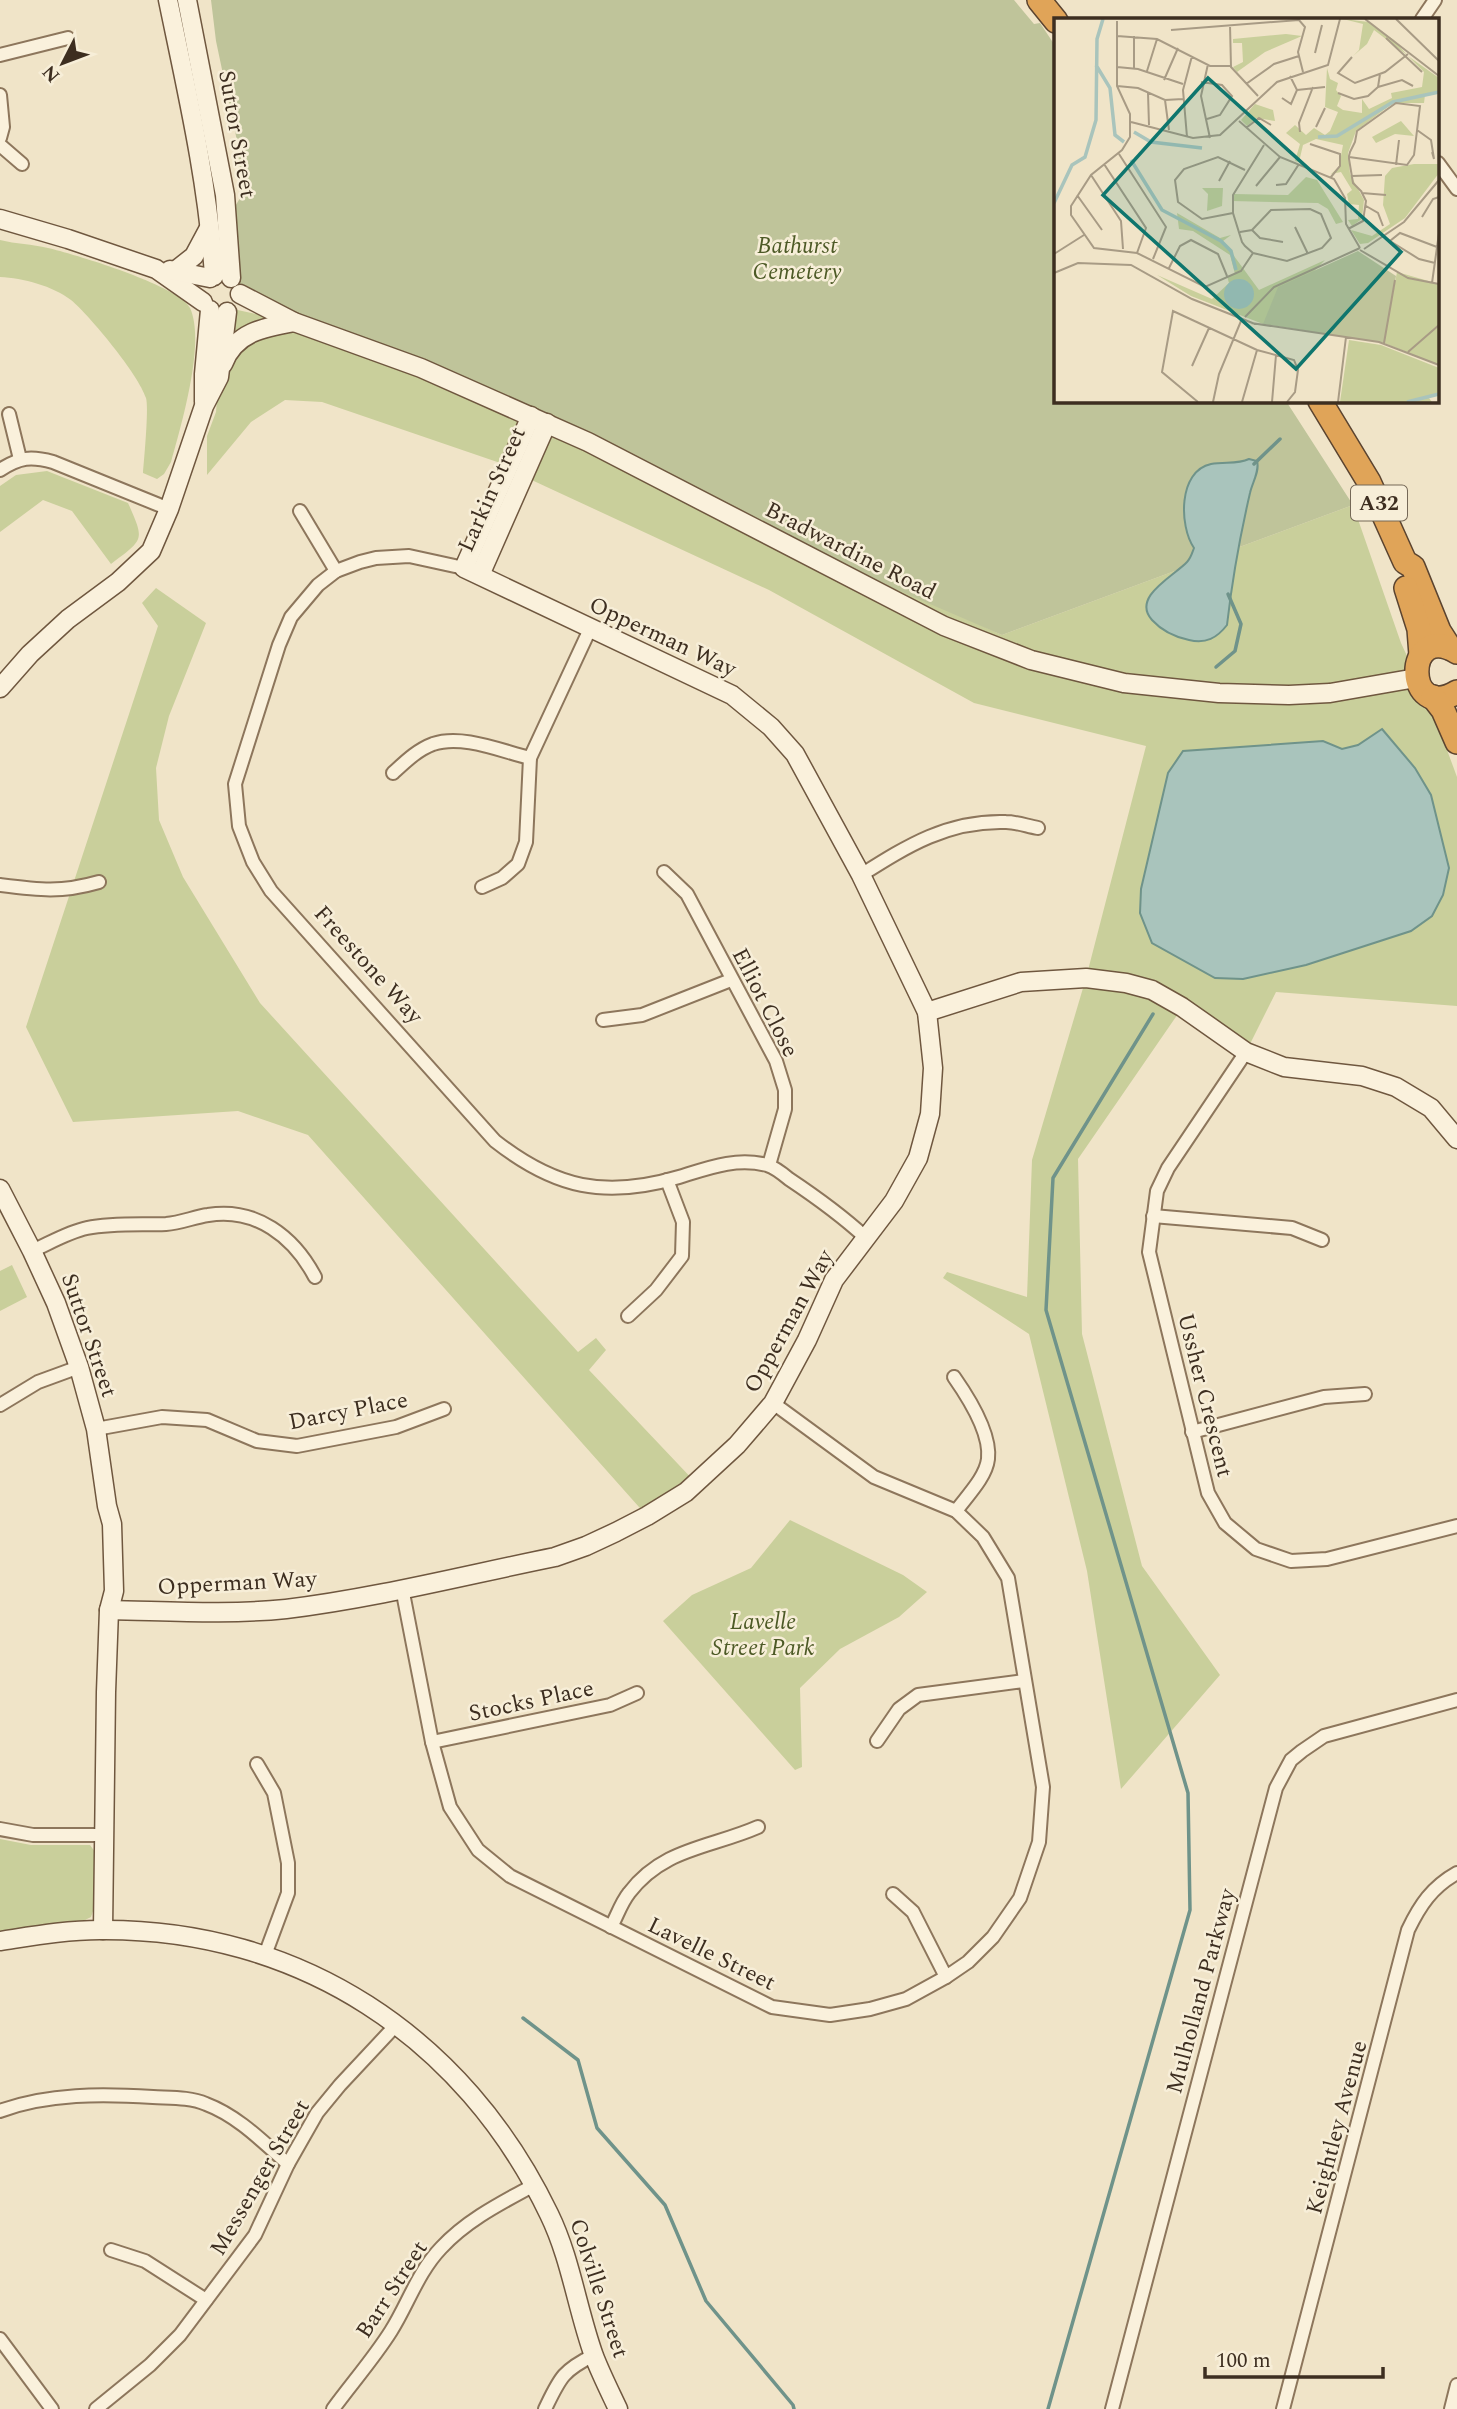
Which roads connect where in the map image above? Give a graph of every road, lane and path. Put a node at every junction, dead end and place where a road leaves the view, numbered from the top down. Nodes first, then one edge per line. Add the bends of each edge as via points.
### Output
1 (169, 0) edge
2 (187, 0) edge
3 (1040, 0) edge
4 (1435, 0) edge
5 (1054, 18) edge
6 (1423, 18) edge
7 (68, 38) dead end
8 (0, 55) edge
9 (0, 95) edge
10 (0, 138) edge
11 (0, 145) edge
12 (22, 164) dead end
13 (1440, 166) edge
14 (1457, 189) edge
15 (0, 219) edge
16 (211, 221) junction
17 (156, 269) junction
18 (176, 271) junction
19 (221, 295) junction
20 (294, 322) junction
21 (219, 377) junction
22 (1321, 402) edge
23 (204, 406) junction
24 (9, 414) dead end
25 (539, 419) junction
26 (20, 459) junction
27 (0, 470) edge
28 (169, 509) junction
29 (300, 511) dead end
30 (1405, 562) junction
31 (336, 571) junction
32 (472, 571) junction
33 (590, 629) junction
34 (1455, 651) edge
35 (1421, 655) junction
36 (1416, 678) junction
37 (0, 688) edge
38 (1457, 692) edge
39 (1433, 697) junction
40 (1457, 742) edge
41 (530, 758) junction
42 (393, 773) dead end
43 (1038, 828) dead end
44 (664, 872) dead end
45 (861, 875) junction
46 (99, 881) dead end
47 (0, 885) edge
48 (482, 887) dead end
49 (731, 980) junction
50 (927, 1012) junction
51 (603, 1020) dead end
52 (1246, 1052) junction
53 (1457, 1139) edge
54 (769, 1165) junction
55 (667, 1180) junction
56 (0, 1189) edge
57 (1153, 1216) junction
58 (865, 1237) junction
59 (1322, 1240) dead end
60 (32, 1251) junction
61 (315, 1277) dead end
62 (628, 1316) dead end
63 (79, 1367) junction
64 (954, 1377) dead end
65 (1365, 1394) dead end
66 (773, 1403) junction
67 (0, 1405) edge
68 (444, 1409) dead end
69 (96, 1429) junction
70 (1192, 1432) junction
71 (956, 1511) junction
72 (1457, 1525) edge
73 (402, 1588) junction
74 (109, 1610) junction
75 (1024, 1681) junction
76 (637, 1693) dead end
77 (1457, 1700) edge
78 (877, 1741) dead end
79 (432, 1742) junction
80 (257, 1764) dead end
81 (758, 1827) dead end
82 (0, 1829) edge
83 (105, 1835) junction
84 (1457, 1873) edge
85 (893, 1894) dead end
86 (611, 1927) junction
87 (103, 1930) junction
88 (0, 1941) edge
89 (265, 1955) junction
90 (946, 1977) junction
91 (397, 2024) junction
92 (0, 2111) edge
93 (288, 2164) junction
94 (534, 2185) junction
95 (111, 2250) dead end
96 (206, 2300) junction
97 (0, 2339) edge
98 (594, 2355) junction
99 (1457, 2385) edge
100 (52, 2409) edge
101 (96, 2409) edge
102 (333, 2409) edge
103 (545, 2409) edge
104 (618, 2409) edge
105 (1112, 2409) edge
106 (1283, 2409) edge
107 (1451, 2409) edge

1 - 16 street, Suttor Street
2 - 19 street, Suttor Street via 225,195
3 - 5 highway
4 - 6 street
7 - 8 street
9 - 10 street
11 - 12 street
13 - 14 street
15 - 17 street, Bradwardine Road
16 - 18 street via 194,256
16 - 19 street, Suttor Street
17 - 18 street, Bradwardine Road
17 - 19 street, Bradwardine Road
18 - 19 street, Bradwardine Road
19 - 20 street, Bradwardine Road
19 - 21 street, Suttor Street
19 - 23 street, Suttor Street via 204,374
20 - 21 street via 248,334 227,354
20 - 25 street, Bradwardine Road via 421,368
21 - 23 street, Suttor Street
22 - 30 highway, A32 via 1369,482
23 - 28 street, Suttor Street
24 - 26 street
25 - 32 street, Larkin Street
25 - 36 street, Bradwardine Road via 944,626 1031,660 1124,683 1245,694 1330,693
26 - 27 street
26 - 28 street via 53,462
28 - 37 street, Suttor Street via 151,551 136,567 68,619
29 - 31 street
30 - 34 highway, A32 via 1413,567 1439,631
30 - 35 highway, A32 via 1400,571 1419,629
31 - 32 street, Freestone Way via 394,556
31 - 55 street, Freestone Way via 291,617 235,784 239,826 253,862 271,891 503,1147 545,1175 588,1187 625,1189
32 - 33 street, Opperman Way
33 - 41 street
33 - 45 street, Opperman Way via 733,695 771,727 795,754
34 - 35 highway, A32 via 1434,647
35 - 36 highway, A32
36 - 39 highway
38 - 39 highway
39 - 40 highway
41 - 42 street via 466,742 435,743 416,752
41 - 48 street via 526,842 518,864
43 - 45 street via 1006,822 955,827 915,842
44 - 49 street, Elliot Close via 687,894
45 - 50 street, Opperman Way
46 - 47 street via 54,891
49 - 51 street via 642,1015
49 - 54 street, Elliot Close via 776,1061 785,1090 785,1109
50 - 52 street via 1021,982 1086,978 1126,983 1152,990 1182,1007
50 - 58 street, Opperman Way via 933,1068 930,1114 918,1158 894,1201
52 - 53 street via 1284,1067 1362,1076 1396,1087 1431,1108
52 - 57 street, Ussher Crescent via 1168,1168 1157,1191
54 - 55 street, Freestone Way via 727,1162
54 - 58 street via 835,1210
55 - 62 street via 683,1222 682,1256
56 - 60 street, Suttor Street
57 - 59 street via 1292,1228
57 - 70 street, Ussher Crescent via 1149,1252
58 - 66 street, Opperman Way via 834,1280
60 - 61 street via 85,1228 169,1224 211,1214 240,1214 269,1225 304,1255
60 - 63 street, Suttor Street
63 - 67 street via 38,1382
63 - 69 street, Suttor Street
64 - 71 street via 973,1404 988,1458 983,1474
65 - 70 street via 1324,1397
66 - 71 street, Lavelle Street via 874,1477
66 - 73 street, Opperman Way via 713,1469 647,1517 573,1551
68 - 69 street, Darcy Place via 396,1427 297,1446 257,1441 207,1419 162,1417
69 - 74 street, Suttor Street via 112,1524 114,1591
70 - 72 street, Ussher Crescent via 1208,1493 1226,1523 1256,1549 1291,1561 1327,1559
71 - 75 street, Lavelle Street via 983,1537 1008,1578
73 - 74 street, Opperman Way via 284,1609
73 - 79 street, Lavelle Street
74 - 83 street, Suttor Street
75 - 78 street via 918,1695 899,1709
75 - 90 street, Lavelle Street via 1043,1787 1039,1842 1020,1898 993,1937
76 - 79 street, Stocks Place via 610,1705
77 - 105 street, Mulholland Parkway via 1324,1736 1302,1751 1283,1773
79 - 86 street, Lavelle Street via 450,1807 478,1850 510,1876
80 - 89 street via 274,1793 288,1863 288,1893
81 - 86 street via 660,1863 628,1894
82 - 83 street via 33,1835
83 - 87 street, Suttor Street
84 - 106 street, Keightley Avenue via 1430,1892 1408,1930
85 - 90 street via 914,1912
86 - 90 street, Lavelle Street via 772,2007 830,2015 870,2009 906,1999
87 - 88 street, Colville Street
87 - 89 street, Colville Street via 166,1933
89 - 91 street, Colville Street via 317,1975
91 - 93 street, Messenger Street via 317,2113
91 - 94 street, Colville Street via 475,2097 510,2142
92 - 93 street via 95,2094 179,2098 205,2103 241,2124
93 - 96 street, Messenger Street via 255,2235
94 - 98 street, Colville Street via 562,2241
94 - 102 street, Barr Street via 484,2213 439,2250 389,2335
95 - 96 street via 145,2261
96 - 101 street, Messenger Street via 172,2345
97 - 100 street
98 - 103 street via 570,2367
98 - 104 street, Colville Street
99 - 107 street

